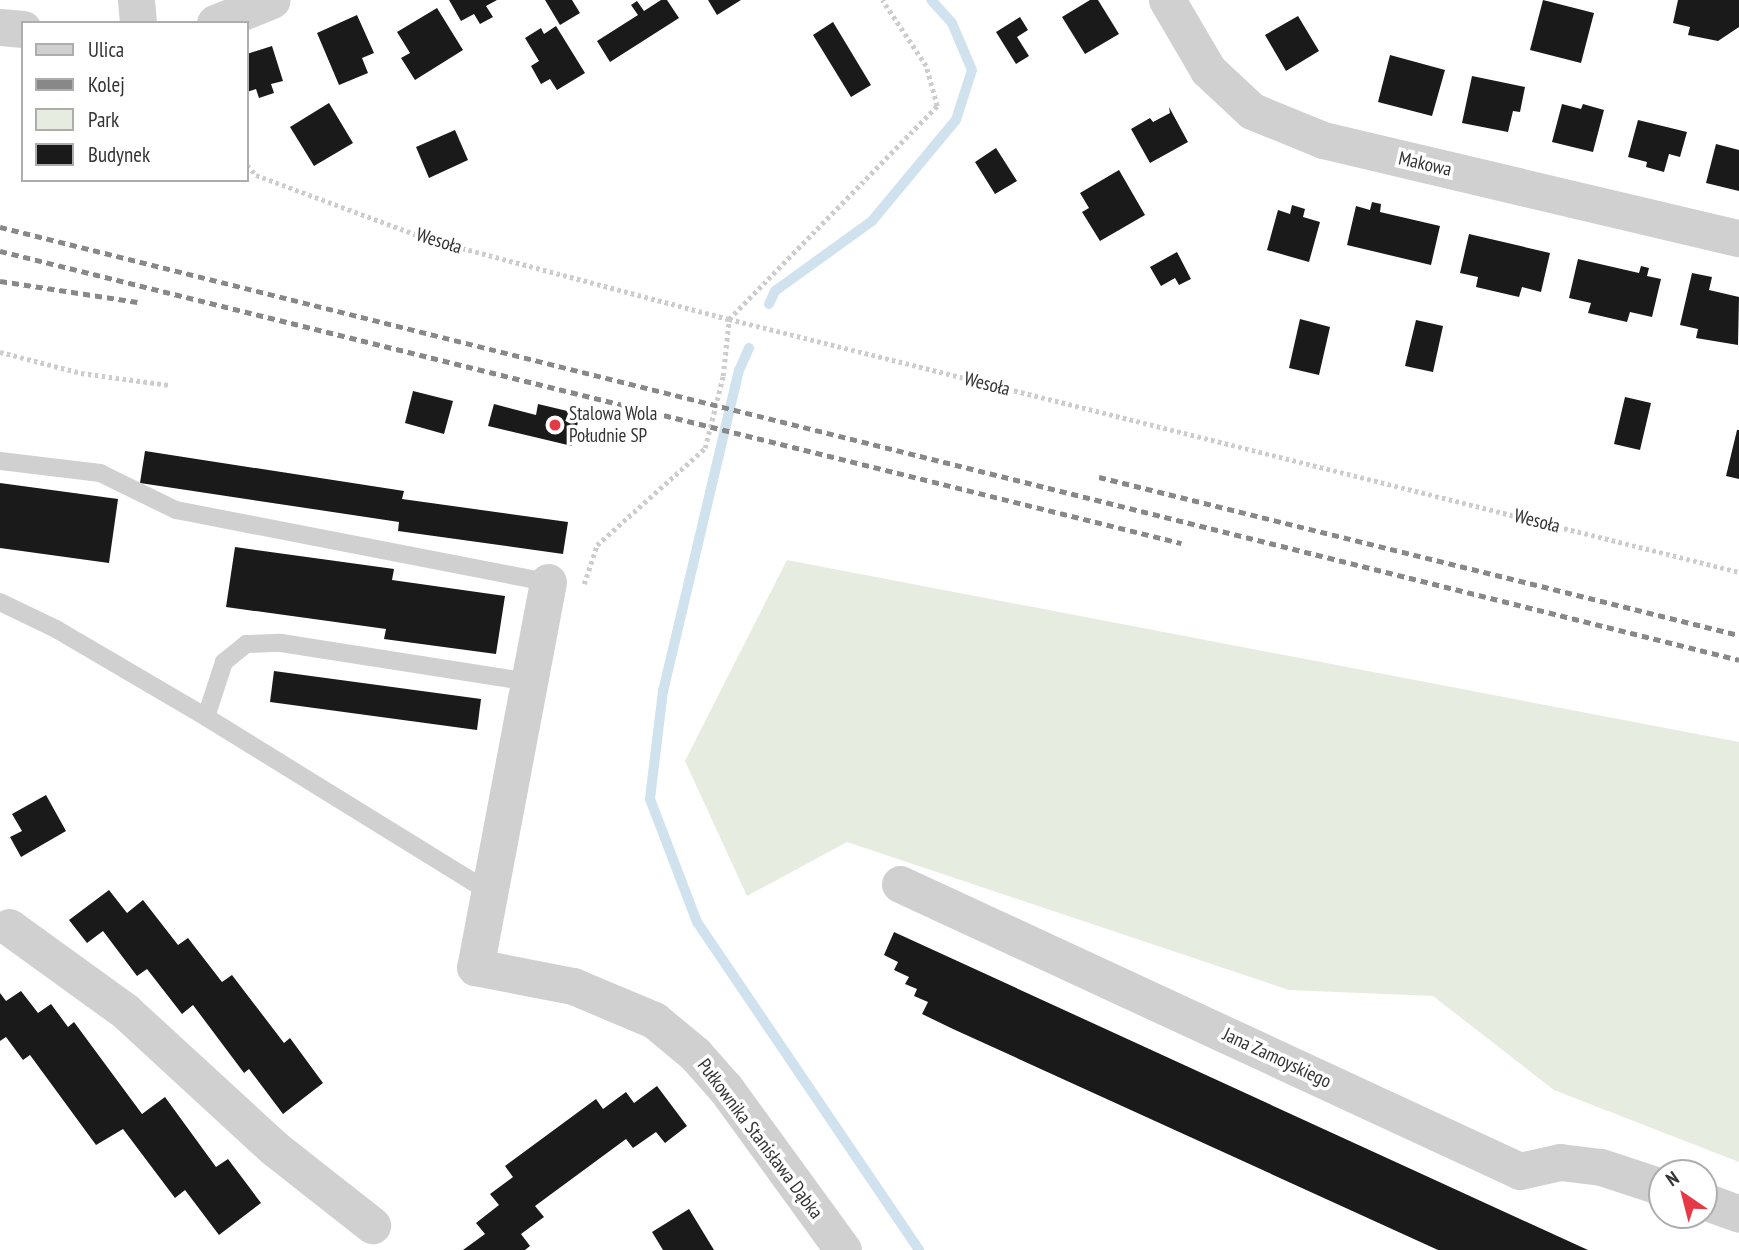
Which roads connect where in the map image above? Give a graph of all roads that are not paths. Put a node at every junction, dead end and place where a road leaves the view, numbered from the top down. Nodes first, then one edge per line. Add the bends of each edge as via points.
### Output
1 (136, 0) edge
2 (272, 0) edge
3 (1167, 0) edge
4 (138, 21) edge
5 (220, 21) edge
6 (0, 27) edge
7 (21, 29) edge
8 (1739, 238) edge
9 (0, 461) edge
10 (564, 590) joint
11 (0, 603) edge
12 (530, 682) junction
13 (206, 717) junction
14 (900, 884) dead end
15 (489, 892) junction
16 (9, 927) dead end
17 (1648, 1183) edge
18 (1718, 1206) edge
19 (1739, 1213) edge
20 (372, 1225) dead end
21 (843, 1250) edge

1 - 4 street
2 - 5 street
3 - 8 street, Makowa via 1208,70 1252,111 1323,140
6 - 7 street
9 - 10 lane via 100,473 176,510
10 - 12 street
11 - 13 lane via 56,629
12 - 13 lane via 281,643 246,644 224,662
12 - 15 street
13 - 15 lane
14 - 17 street, Jana Zamoyskiego via 1520,1171 1560,1162 1601,1167
15 - 21 street, Pułkownika Stanisława Dąbka via 475,967 573,986 654,1020 695,1054 726,1089
16 - 20 street via 125,1012 274,1149
18 - 19 street

